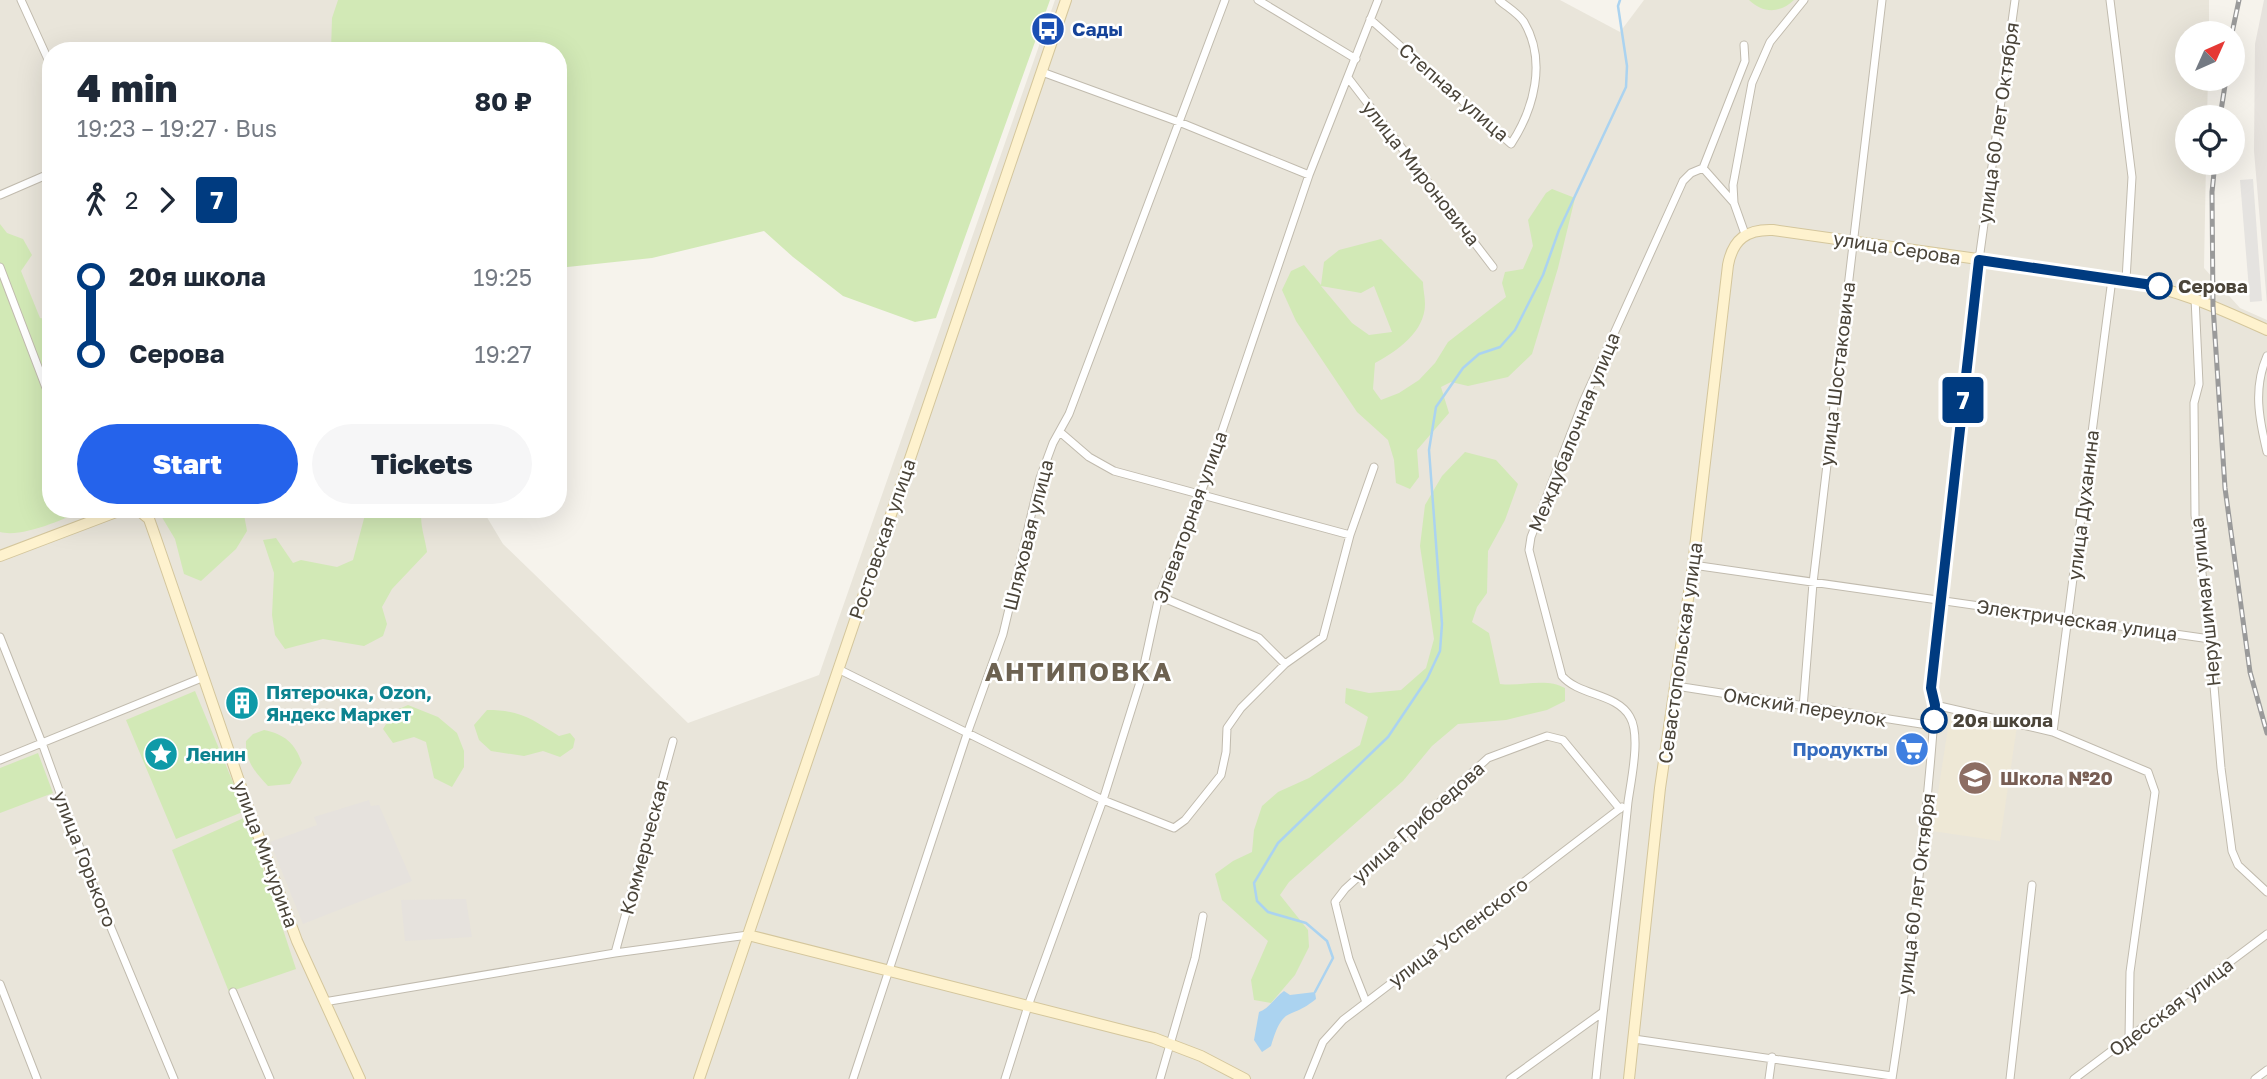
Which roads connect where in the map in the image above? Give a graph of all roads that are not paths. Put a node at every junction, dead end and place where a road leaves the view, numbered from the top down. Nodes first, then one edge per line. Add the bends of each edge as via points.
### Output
1 (21, 0) edge
2 (1066, 0) edge
3 (1225, 0) edge
4 (1258, 0) edge
5 (1378, 0) edge
6 (1499, 0) edge
7 (1804, 0) edge
8 (1882, 0) edge
9 (2015, 0) edge
10 (2110, 0) edge
11 (1370, 19) junction
12 (1744, 45) dead end
13 (42, 46) edge
14 (1356, 59) junction
15 (1042, 72) junction
16 (1349, 79) junction
17 (1179, 122) junction
18 (1703, 168) junction
19 (1309, 175) junction
20 (42, 177) edge
21 (0, 195) edge
22 (1734, 203) junction
23 (1745, 233) junction
24 (1853, 241) junction
25 (1979, 260) junction
26 (0, 267) edge
27 (1493, 267) dead end
28 (2112, 279) junction
29 (2126, 280) junction
30 (2195, 298) junction
31 (2267, 330) edge
32 (2267, 356) edge
33 (42, 377) edge
34 (1060, 432) junction
35 (2267, 452) edge
36 (1374, 467) dead end
37 (1201, 493) junction
38 (95, 518) edge
39 (103, 518) edge
40 (148, 518) edge
41 (96, 521) junction
42 (1350, 535) junction
43 (0, 556) edge
44 (1693, 565) junction
45 (1812, 583) junction
46 (1159, 596) junction
47 (1940, 601) junction
48 (2068, 619) junction
49 (0, 637) edge
50 (2210, 639) junction
51 (1285, 664) junction
52 (838, 669) junction
53 (204, 677) junction
54 (1676, 686) junction
55 (1935, 705) junction
56 (1803, 708) junction
57 (1934, 726) junction
58 (2053, 732) junction
59 (967, 734) junction
60 (673, 741) dead end
61 (41, 743) junction
62 (0, 760) edge
63 (1102, 800) junction
64 (1628, 803) junction
65 (1620, 809) junction
66 (2032, 885) dead end
67 (2267, 892) edge
68 (1203, 916) dead end
69 (2267, 934) edge
70 (748, 935) junction
71 (615, 953) junction
72 (888, 970) junction
73 (0, 984) edge
74 (233, 992) dead end
75 (323, 1002) junction
76 (1366, 1002) junction
77 (1028, 1006) junction
78 (1603, 1012) junction
79 (1634, 1039) junction
80 (2129, 1040) junction
81 (1171, 1043) junction
82 (1772, 1057) junction
83 (2267, 1070) edge
84 (1892, 1077) edge
85 (37, 1079) edge
86 (174, 1079) edge
87 (270, 1079) edge
88 (360, 1079) edge
89 (699, 1079) edge
90 (853, 1079) edge
91 (1005, 1079) edge
92 (1160, 1079) edge
93 (1245, 1079) edge
94 (1308, 1079) edge
95 (1510, 1079) edge
96 (1596, 1079) edge
97 (1629, 1079) edge
98 (1769, 1079) edge
99 (2010, 1079) edge
100 (2074, 1079) edge
101 (2255, 1079) edge

1 - 13 street
2 - 15 street, Ростовская улица
3 - 17 street, Шляховая улица
4 - 14 street
5 - 11 street, Элеваторная улица
6 - 11 street, Степная улица via 1522,20 1536,62 1533,97 1511,144
7 - 22 street via 1770,42 1755,73 1733,185
8 - 24 street, улица Шостаковича
9 - 25 street, улица 60 лет Октября
10 - 29 street via 2132,177
11 - 14 street, Элеваторная улица
12 - 18 street via 1745,61
14 - 16 street, Элеваторная улица
15 - 17 street
15 - 52 street, Ростовская улица
16 - 19 street, Элеваторная улица
16 - 27 street, улица Мироновича
17 - 19 street
17 - 34 street, Шляховая улица
18 - 22 street
18 - 64 street, Междубалочная улица via 1683,181 1583,402 1529,550 1562,676 1577,688 1616,704 1630,717 1634,743
19 - 37 street, Элеваторная улица
20 - 21 street
22 - 23 street
23 - 24 street, улица Серова via 1773,230
23 - 44 street, Севастопольская улица via 1734,245 1728,265
24 - 25 street, улица Серова
24 - 45 street, улица Шостаковича
25 - 28 street, улица Серова
25 - 47 street, улица 60 лет Октября
26 - 33 street
28 - 29 street, улица Серова
28 - 48 street, улица Духанина
29 - 30 street, улица Серова
30 - 31 street, улица Серова
30 - 50 street, Нерушимая улица via 2199,384 2194,403 2195,515
32 - 35 street via 2258,394
34 - 37 street via 1114,471
34 - 59 street, Шляховая улица via 1040,478 1003,634
36 - 42 street
37 - 42 street
37 - 46 street, Элеваторная улица
38 - 41 street
39 - 41 street
40 - 53 street, улица Мичурина
41 - 43 street
42 - 51 street via 1326,631
44 - 45 street, Электрическая улица
44 - 54 street, Севастопольская улица
45 - 47 street, Электрическая улица
45 - 56 street, улица Шостаковича
46 - 51 street via 1259,638
46 - 63 street, Элеваторная улица via 1141,680
47 - 48 street, Электрическая улица
47 - 55 street, улица 60 лет Октября via 1931,688
48 - 50 street, Электрическая улица
48 - 58 street, улица Духанина
49 - 61 street, улица Горького
50 - 67 street, Нерушимая улица via 2232,851 2238,865
51 - 63 street via 1227,728 1221,775 1180,825 1169,828
52 - 59 street
52 - 70 street, Ростовская улица
53 - 61 street
53 - 75 street, улица Мичурина
54 - 56 street, Омский переулок
54 - 79 street, Севастопольская улица via 1660,788
55 - 57 street, улица 60 лет Октября
55 - 58 street
56 - 57 street, Омский переулок
57 - 84 street, улица 60 лет Октября
58 - 80 street via 2148,772 2155,792 2130,972
59 - 63 street
59 - 72 street, Шляховая улица
60 - 71 street, Коммерческая
61 - 62 street
61 - 86 street, улица Горького via 94,887
63 - 77 street, Элеваторная улица
64 - 65 street, улица Успенского
64 - 78 street
65 - 76 street, улица Успенского
65 - 76 street, улица Грибоедова via 1563,740 1547,736 1489,758 1335,902 1349,959
66 - 99 street
68 - 81 street
69 - 80 street, Одесская улица
70 - 71 street
70 - 72 street
70 - 89 street, Ростовская улица
71 - 75 street
72 - 77 street
72 - 90 street, Шляховая улица
73 - 85 street
74 - 87 street
75 - 88 street, улица Мичурина
76 - 94 street, улица Успенского via 1322,1042
77 - 81 street
77 - 91 street, Элеваторная улица
78 - 95 street
78 - 96 street
79 - 82 street
79 - 97 street, Севастопольская улица
80 - 100 street, Одесская улица
81 - 92 street
81 - 93 street
82 - 84 street
82 - 98 street
83 - 101 street

